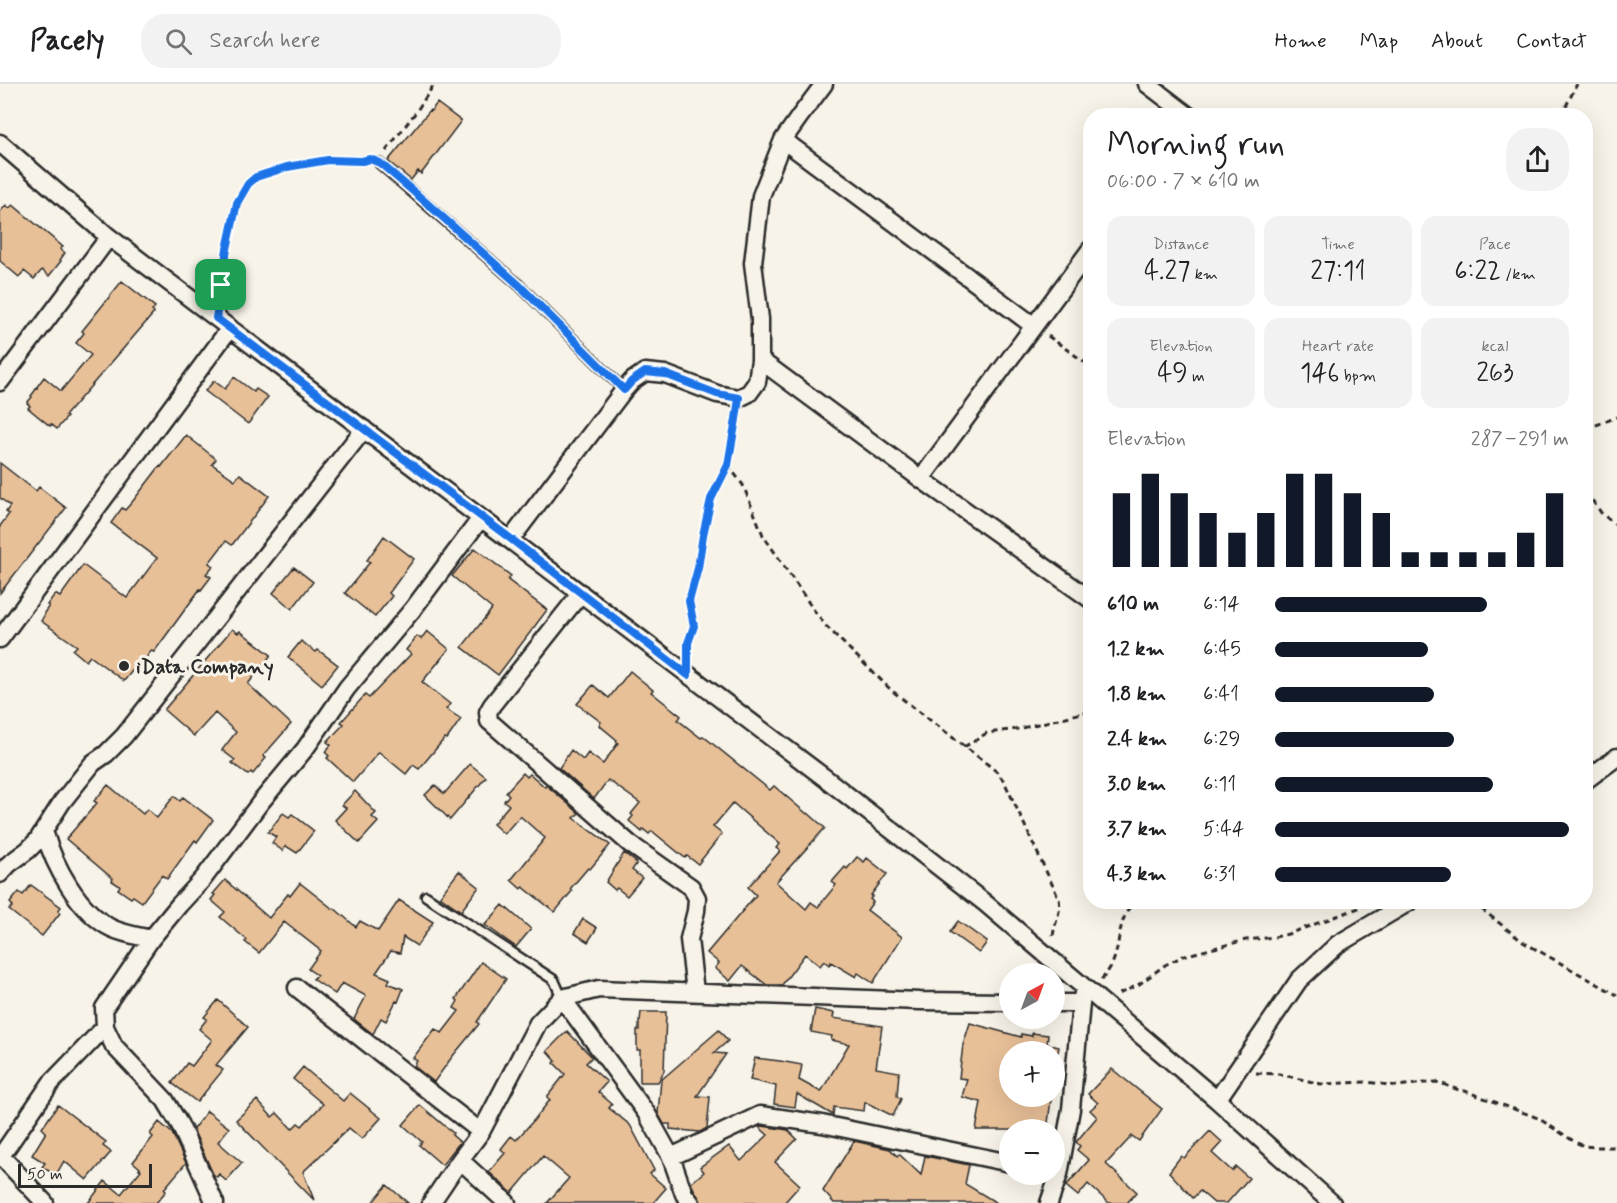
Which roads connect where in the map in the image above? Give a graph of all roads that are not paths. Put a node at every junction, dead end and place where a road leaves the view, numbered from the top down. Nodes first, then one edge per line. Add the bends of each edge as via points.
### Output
1 (824, 84) edge
2 (1147, 84) edge
3 (1178, 108) edge
4 (783, 140) junction
5 (0, 143) edge
6 (380, 163) road end
7 (109, 237) junction
8 (1083, 260) edge
9 (223, 323) junction
10 (1034, 326) junction
11 (760, 360) junction
12 (0, 382) edge
13 (624, 390) junction
14 (364, 429) junction
15 (921, 479) junction
16 (482, 518) junction
17 (511, 539) junction
18 (581, 593) junction
19 (1083, 594) edge
20 (0, 639) edge
21 (1617, 757) edge
22 (1593, 775) edge
23 (44, 831) junction
24 (0, 874) edge
25 (426, 896) dead end
26 (1396, 909) edge
27 (152, 939) junction
28 (297, 988) dead end
29 (695, 992) junction
30 (1089, 996) junction
31 (562, 998) junction
32 (1065, 1001) edge
33 (999, 1002) edge
34 (105, 1027) junction
35 (1217, 1100) junction
36 (480, 1132) junction
37 (1065, 1136) edge
38 (671, 1156) junction
39 (460, 1160) junction
40 (999, 1161) edge
41 (1054, 1185) edge
42 (45, 1203) edge
43 (215, 1203) edge
44 (431, 1203) edge
45 (507, 1203) edge
46 (691, 1203) edge
47 (1049, 1203) edge
48 (1332, 1203) edge

1 - 4 street
2 - 3 street
4 - 10 street
4 - 11 street via 761,196 753,264
5 - 7 street
6 - 13 lane via 519,285
7 - 9 street
7 - 12 street
8 - 10 street
9 - 14 street
9 - 20 street
10 - 15 street
11 - 13 street via 757,382 739,398 665,374 645,372
11 - 15 street
13 - 17 street
14 - 16 street
14 - 23 street via 124,736 93,763
15 - 19 street
16 - 17 street
16 - 27 street via 347,688 305,749
17 - 18 street
18 - 29 street via 492,705 489,721 630,844 691,887 697,898 689,939
18 - 30 street via 976,896
21 - 22 street
23 - 24 street
23 - 27 street via 55,863 92,914 111,928
25 - 31 lane via 554,980
26 - 35 street via 1338,944 1299,980
27 - 34 street via 104,1008
28 - 36 street
29 - 31 street via 599,988
29 - 33 street
30 - 32 street
30 - 35 street
30 - 37 street
31 - 36 street via 538,1023
31 - 38 street via 647,1114
34 - 42 street via 51,1083 1,1156
34 - 43 street via 114,1046 165,1100
35 - 48 street
36 - 39 street
38 - 40 street via 760,1115
38 - 46 street
39 - 44 street
39 - 45 street
41 - 47 street

